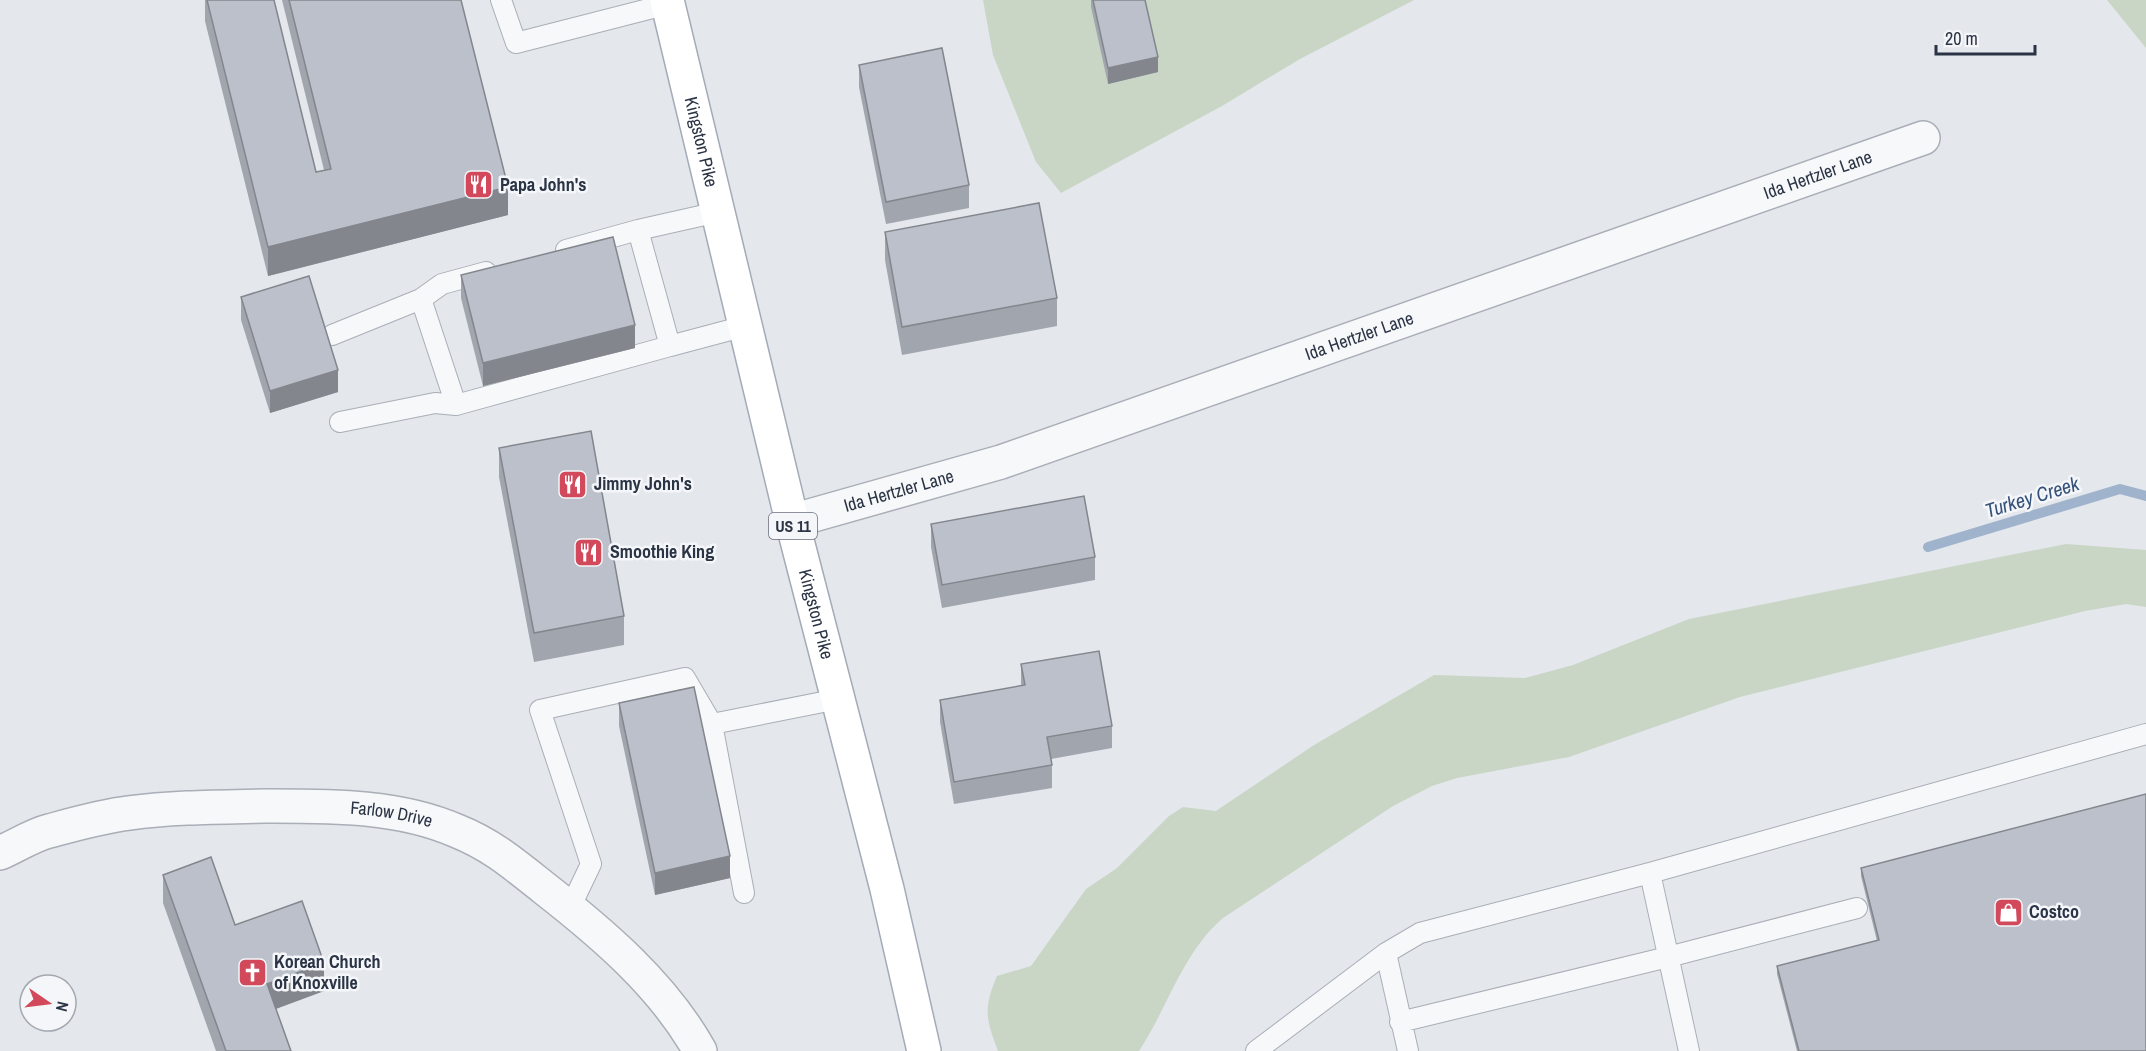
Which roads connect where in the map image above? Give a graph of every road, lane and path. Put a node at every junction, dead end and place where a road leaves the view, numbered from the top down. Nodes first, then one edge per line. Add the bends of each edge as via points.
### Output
1 (501, 0) edge
2 (668, 2) edge
3 (1923, 138) dead end
4 (718, 213) junction
5 (638, 230) junction
6 (546, 255) edge
7 (499, 268) edge
8 (420, 299) junction
9 (745, 326) junction
10 (332, 335) dead end
11 (670, 346) junction
12 (456, 405) junction
13 (340, 422) dead end
14 (792, 521) junction
15 (838, 699) junction
16 (712, 724) junction
17 (2146, 735) edge
18 (0, 853) edge
19 (1650, 873) junction
20 (744, 893) dead end
21 (570, 908) junction
22 (1857, 908) dead end
23 (1386, 953) junction
24 (1668, 957) junction
25 (1400, 1022) junction
26 (699, 1051) edge
27 (924, 1051) edge
28 (1256, 1051) edge
29 (1408, 1051) edge
30 (1689, 1051) edge

1 - 2 lane via 516,43
2 - 4 main road, Kingston Pike / US 11
3 - 14 street, Ida Hertzler Lane via 1001,462
4 - 5 lane
4 - 9 main road, Kingston Pike / US 11
5 - 6 lane
5 - 11 lane
7 - 8 lane via 442,284
8 - 10 lane
8 - 12 lane
9 - 11 lane
9 - 14 main road, Kingston Pike / US 11
11 - 12 lane
12 - 13 lane via 435,403
14 - 15 main road, Kingston Pike / US 11
15 - 16 lane
15 - 27 main road, Kingston Pike / US 11
16 - 20 lane
16 - 21 lane via 685,678 540,710 591,864
17 - 19 lane
18 - 21 street, Farlow Drive via 47,831 128,813 212,807 327,806 422,818 456,830 491,847
19 - 23 lane via 1420,933
19 - 24 lane
21 - 26 street, Farlow Drive via 658,991 685,1024
22 - 24 lane
23 - 25 lane
23 - 28 lane
24 - 25 lane
24 - 30 lane
25 - 29 lane

